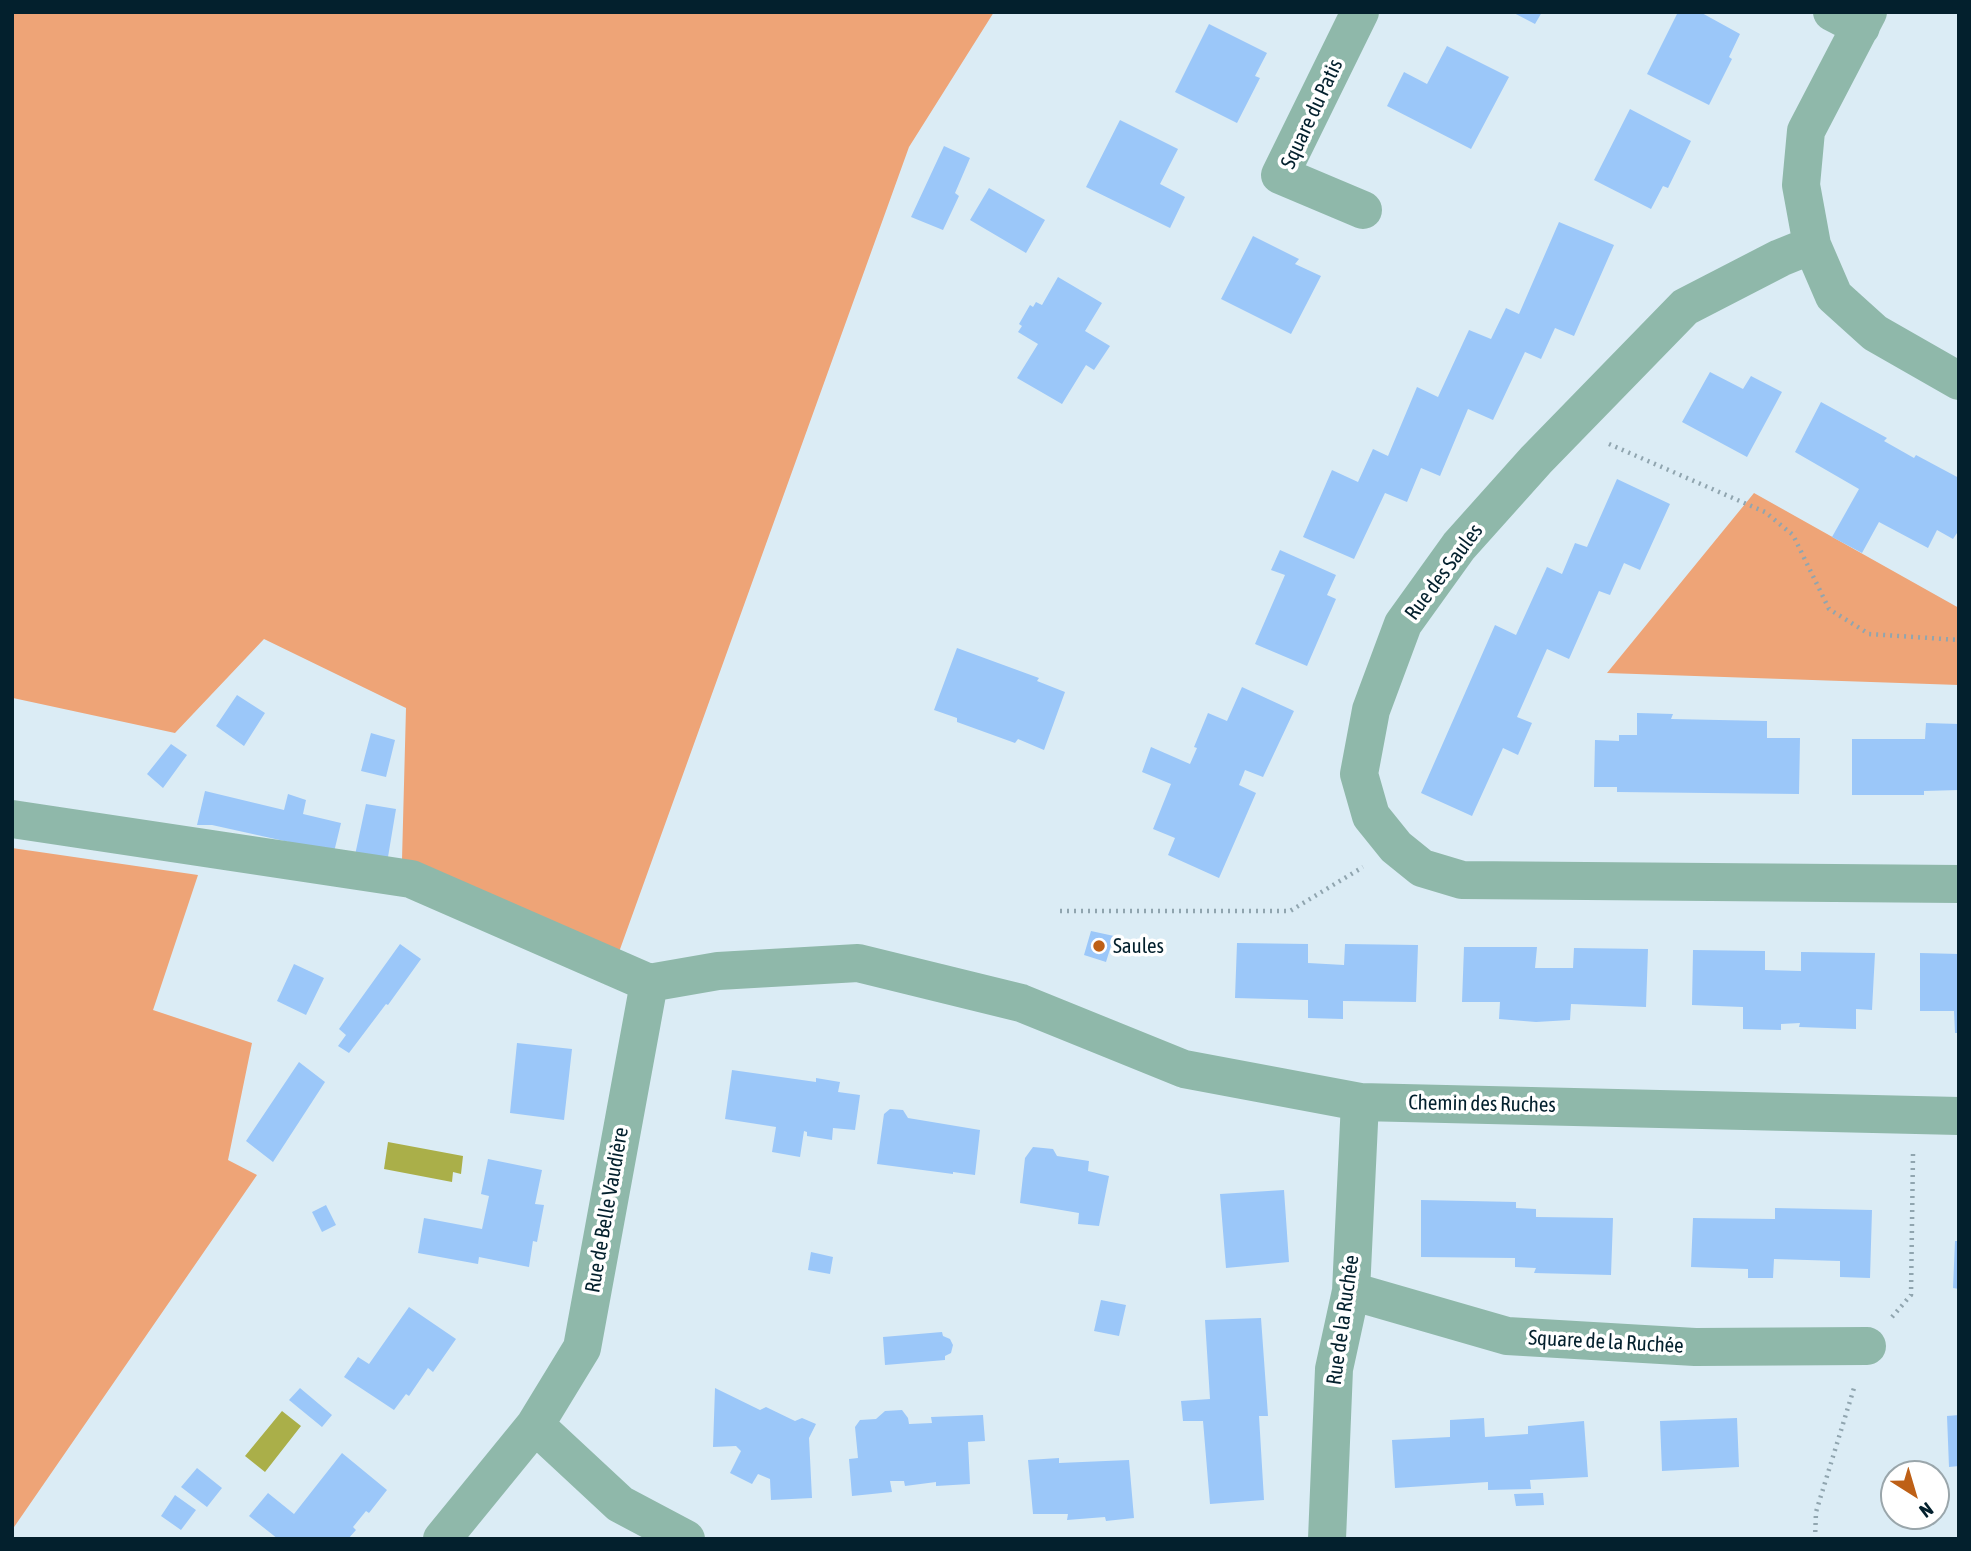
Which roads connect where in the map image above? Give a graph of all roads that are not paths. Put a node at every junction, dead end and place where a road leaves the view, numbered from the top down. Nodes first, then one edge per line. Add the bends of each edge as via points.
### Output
1 (1360, 12) edge
2 (1854, 17) edge
3 (1363, 210) dead end
4 (1812, 245) junction
5 (1959, 381) edge
6 (12, 819) edge
7 (1959, 884) edge
8 (649, 983) junction
9 (1360, 1102) junction
10 (1959, 1116) edge
11 (1351, 1291) junction
12 (1867, 1346) road end
13 (535, 1424) junction
14 (443, 1539) edge
15 (686, 1539) edge
16 (1327, 1539) edge

1 - 3 street, Square du Patis via 1280,175
2 - 4 street via 1806,131 1801,185
4 - 5 street via 1834,296 1875,333
4 - 7 street, Rue des Saules via 1685,307 1459,546 1404,624 1370,710 1359,774 1371,816 1396,847 1422,868 1462,880
6 - 8 street via 411,879
8 - 9 street, Chemin des Ruches via 718,971 859,963 1021,1003 1184,1069
8 - 13 street, Rue de Belle Vaudière via 582,1348
9 - 10 street, Chemin des Ruches
9 - 11 street, Rue de la Ruchée
11 - 12 street, Square de la Ruchée via 1507,1336 1695,1347
11 - 16 street, Rue de la Ruchée via 1334,1368
13 - 14 street, Rue de Belle Vaudière
13 - 15 street via 620,1504

